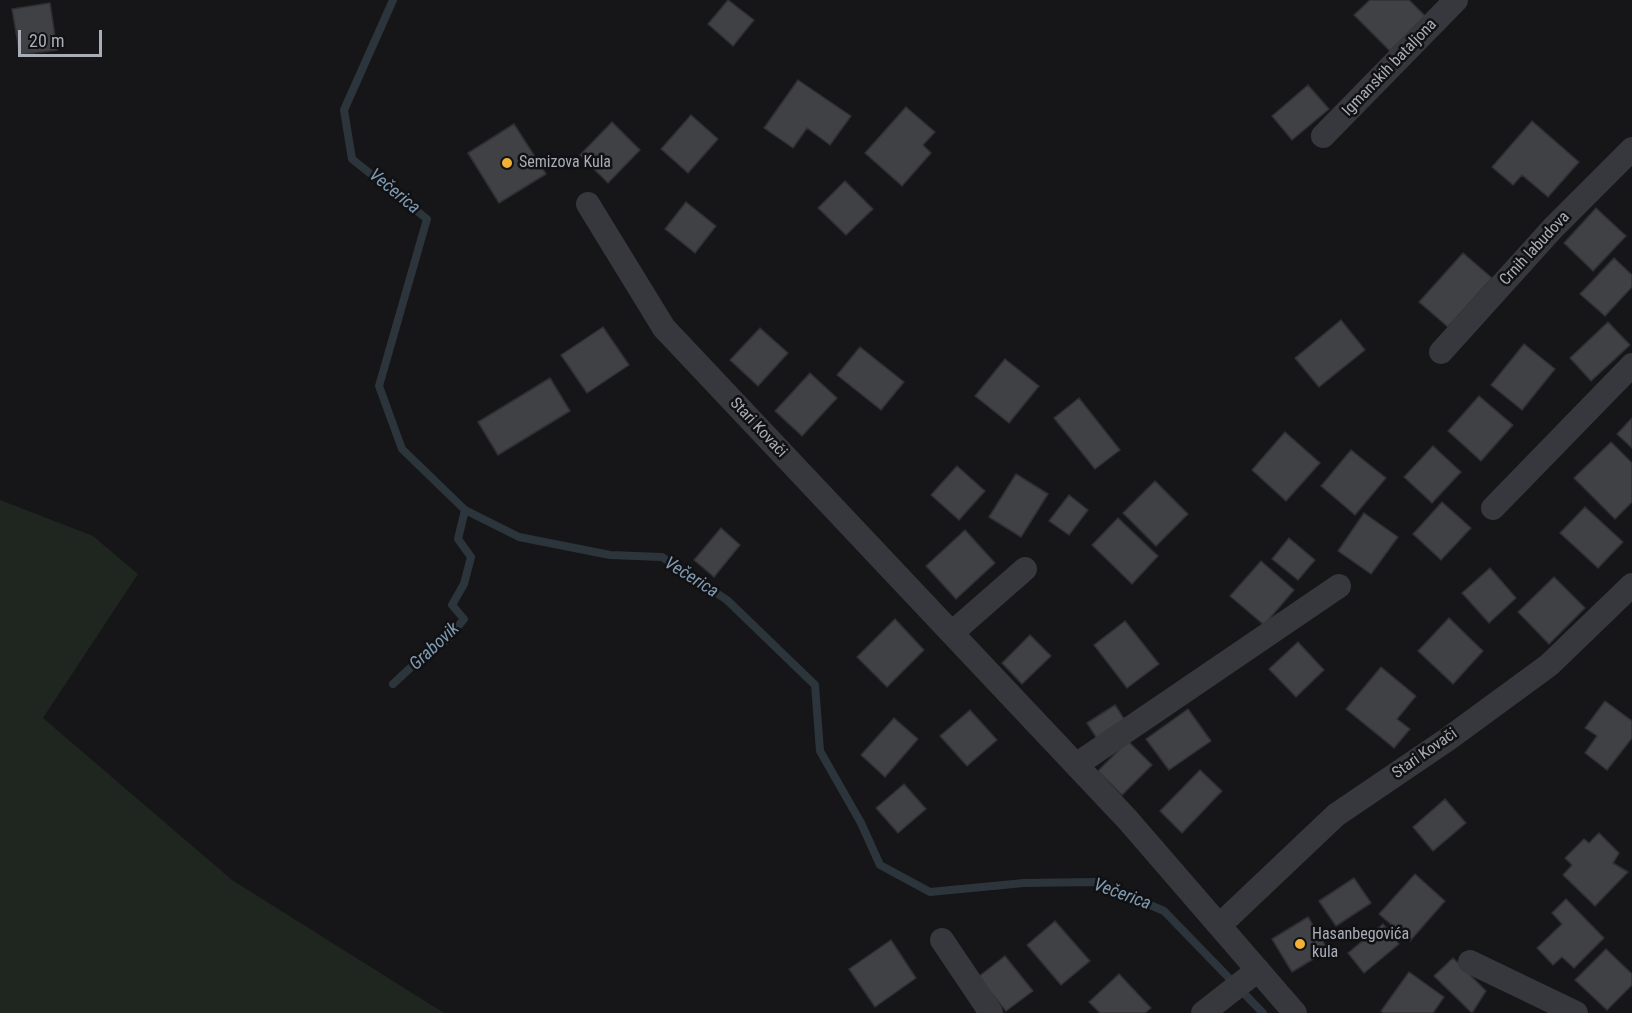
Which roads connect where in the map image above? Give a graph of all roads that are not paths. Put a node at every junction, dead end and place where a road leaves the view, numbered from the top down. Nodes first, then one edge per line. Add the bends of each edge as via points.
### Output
1 (1456, 0) edge
2 (1323, 136) dead end
3 (1632, 149) edge
4 (588, 204) dead end
5 (1441, 352) dead end
6 (1632, 365) edge
7 (1493, 508) dead end
8 (1025, 569) dead end
9 (1632, 585) edge
10 (1339, 586) dead end
11 (953, 632) junction
12 (1076, 765) junction
13 (1220, 925) junction
14 (942, 940) dead end
15 (1470, 962) dead end
16 (1255, 972) junction
17 (1212, 1008) edge
18 (991, 1013) edge
19 (1295, 1013) edge
20 (1576, 1013) edge

1 - 2 street, Igmanskih bataljona
3 - 5 street, Crnih labudova via 1553,228
4 - 11 street, Stari Kovači via 664,328
6 - 7 street
8 - 11 street
9 - 13 street, Stari Kovači via 1549,664 1336,815
10 - 12 street
11 - 12 street, Stari Kovači
12 - 13 street, Stari Kovači
13 - 16 street, Stari Kovači
14 - 18 street
15 - 20 street
16 - 17 street
16 - 19 street, Stari Kovači

